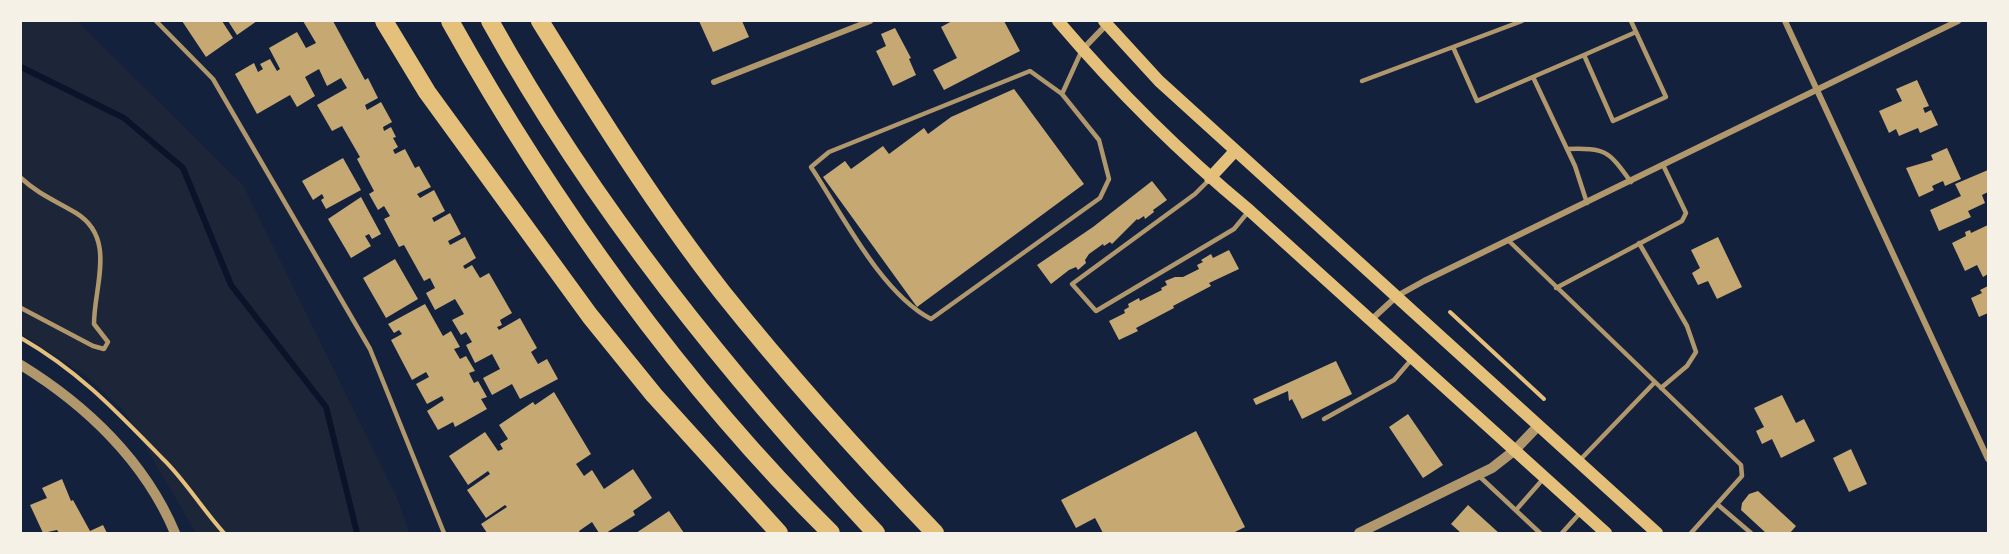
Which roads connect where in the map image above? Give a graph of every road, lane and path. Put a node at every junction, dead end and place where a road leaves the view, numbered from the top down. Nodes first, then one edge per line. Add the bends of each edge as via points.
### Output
1 (156, 21) edge
2 (384, 21) edge
3 (450, 21) edge
4 (490, 21) edge
5 (540, 21) edge
6 (870, 21) edge
7 (1058, 21) edge
8 (1522, 21) edge
9 (1632, 21) edge
10 (1785, 21) edge
11 (1958, 21) edge
12 (1107, 22) edge
13 (1636, 32) junction
14 (1453, 47) junction
15 (1082, 50) junction
16 (1584, 55) junction
17 (1533, 77) junction
18 (1362, 81) dead end
19 (714, 82) dead end
20 (1817, 90) junction
21 (1062, 94) junction
22 (1567, 149) junction
23 (1235, 151) junction
24 (1664, 166) junction
25 (21, 178) edge
26 (1210, 178) junction
27 (1631, 182) junction
28 (1587, 203) junction
29 (1249, 210) junction
30 (1509, 241) junction
31 (1639, 243) junction
32 (1556, 288) junction
33 (1397, 296) junction
34 (21, 308) edge
35 (1450, 312) dead end
36 (1371, 320) junction
37 (21, 338) edge
38 (1413, 358) junction
39 (21, 364) edge
40 (1655, 382) junction
41 (1661, 387) junction
42 (1544, 399) dead end
43 (1324, 419) dead end
44 (1538, 426) junction
45 (1515, 450) junction
46 (1988, 459) edge
47 (1578, 462) junction
48 (1478, 475) junction
49 (1544, 477) junction
50 (1717, 504) junction
51 (1516, 510) junction
52 (1582, 511) junction
53 (175, 533) edge
54 (224, 533) edge
55 (444, 533) edge
56 (779, 533) edge
57 (831, 533) edge
58 (876, 533) edge
59 (935, 533) edge
60 (1359, 533) edge
61 (1540, 533) edge
62 (1562, 533) edge
63 (1606, 533) edge
64 (1657, 533) edge
65 (1691, 533) edge
66 (1751, 533) edge

1 - 55 lane via 213,79 370,348
2 - 56 highway via 427,92 590,316 654,395
3 - 57 highway via 530,153 660,338 731,426
4 - 58 highway via 569,152 644,258 712,347
5 - 59 highway via 607,128 721,290 856,450
6 - 19 street
7 - 15 main road
8 - 14 lane
9 - 13 lane
10 - 20 street
11 - 20 street
12 - 15 street
12 - 23 main road via 1159,81
13 - 16 lane
13 - 16 lane via 1666,97 1613,121
14 - 17 lane via 1478,101
14 - 18 lane
15 - 21 lane
15 - 26 main road
16 - 17 lane
17 - 22 lane
20 - 24 street
20 - 46 street
21 - 21 lane via 1030,71 829,152 811,167 877,267 914,310 931,319 1100,198 1109,179 1100,140
22 - 27 lane via 1597,148 1616,161
22 - 28 lane
23 - 26 main road
23 - 33 main road
24 - 27 street
24 - 31 lane via 1686,213 1682,221
25 - 34 lane via 38,193 78,214 94,229 101,259 94,324 108,342 104,349 93,346
26 - 29 main road
26 - 29 lane via 1195,194 1072,284 1096,311 1234,229
27 - 28 street
28 - 30 street
29 - 36 main road
30 - 32 lane
30 - 33 street
31 - 32 lane
31 - 41 lane via 1687,326 1696,352 1687,366
32 - 40 lane
33 - 36 street
33 - 44 main road
35 - 42 path
36 - 38 main road
37 - 54 path via 69,368 99,393 164,459
38 - 43 lane via 1394,380
38 - 45 main road
39 - 53 street via 78,406 121,448 151,488
40 - 41 lane
40 - 47 lane
41 - 50 lane via 1741,465 1742,476
44 - 45 street
44 - 47 main road
45 - 48 street
45 - 49 main road
47 - 64 main road
48 - 51 lane
48 - 60 street
49 - 51 lane
49 - 52 main road
50 - 65 lane
50 - 66 lane
51 - 61 lane
52 - 62 lane
52 - 63 main road

